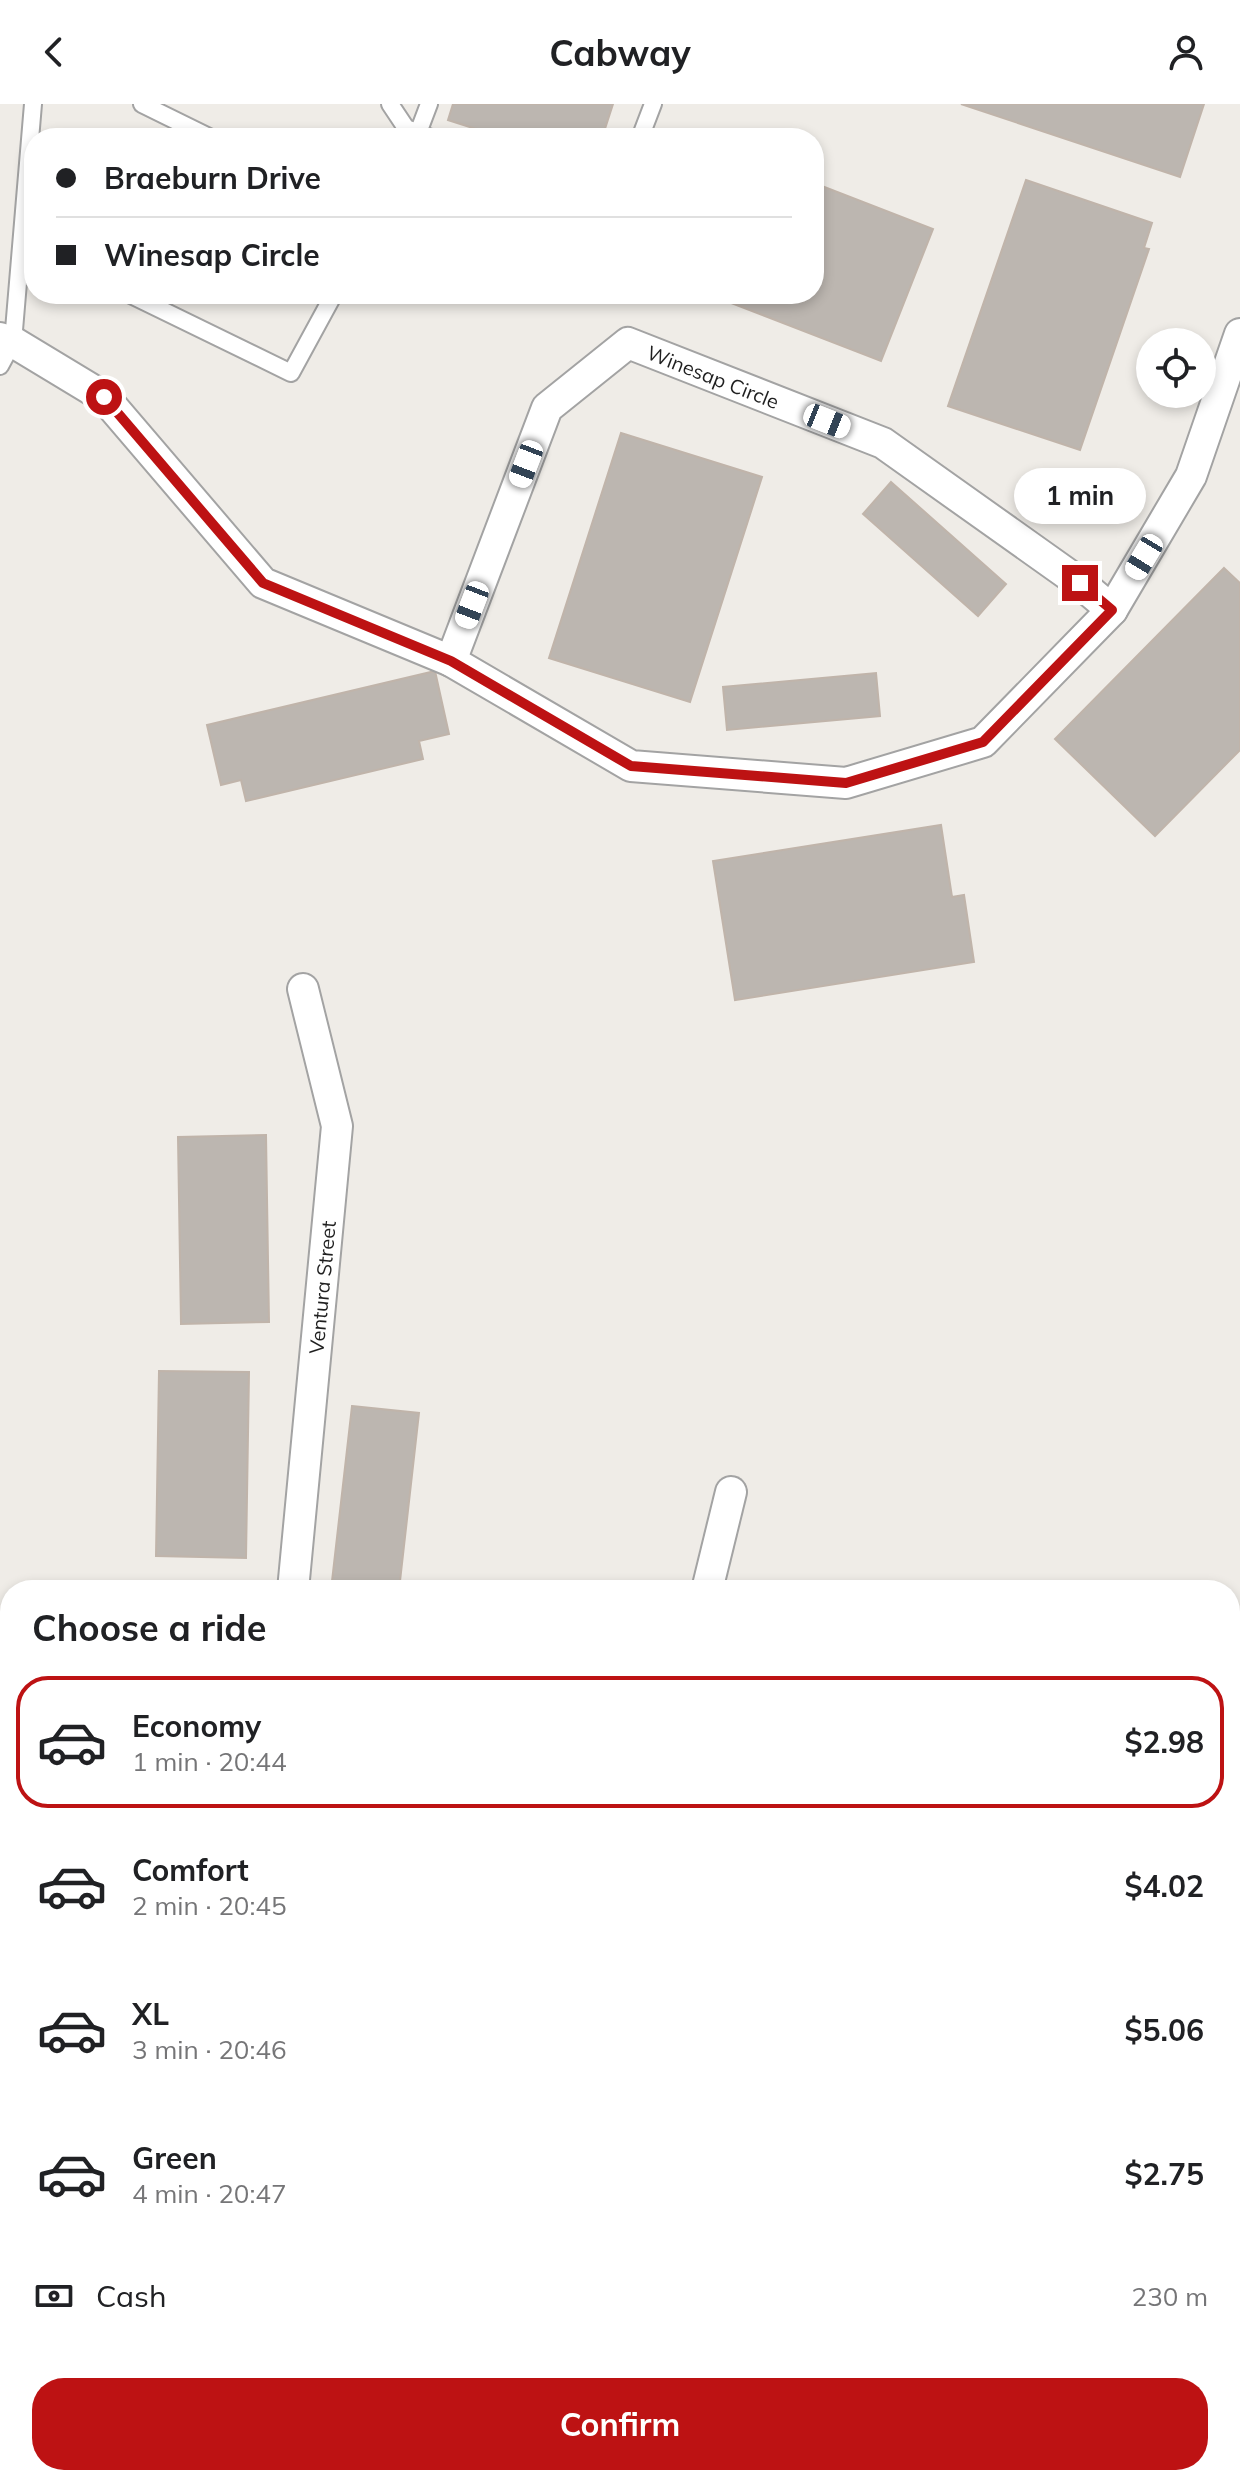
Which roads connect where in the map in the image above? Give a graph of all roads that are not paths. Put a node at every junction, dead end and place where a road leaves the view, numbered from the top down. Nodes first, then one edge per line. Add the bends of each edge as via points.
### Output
1 (33, 104) edge
2 (142, 104) edge
3 (390, 104) edge
4 (429, 104) edge
5 (653, 104) edge
6 (32, 128) edge
7 (191, 128) edge
8 (406, 128) edge
9 (426, 128) edge
10 (644, 128) edge
11 (24, 262) edge
12 (150, 304) edge
13 (329, 304) edge
14 (1240, 334) edge
15 (4, 349) edge
16 (1112, 610) junction
17 (451, 661) junction
18 (303, 989) dead end
19 (731, 1492) dead end
20 (294, 1580) edge
21 (709, 1580) edge

1 - 6 lane
2 - 7 lane
3 - 8 lane
4 - 9 lane
5 - 10 lane
11 - 15 lane
12 - 13 lane via 291,373
14 - 16 street via 1191,476
15 - 17 street via 104,397 263,583
16 - 17 street via 983,742 846,783 631,766
16 - 17 street, Winesap Circle via 883,443 628,343 547,408
18 - 20 street, Ventura Street via 337,1126
19 - 21 street

